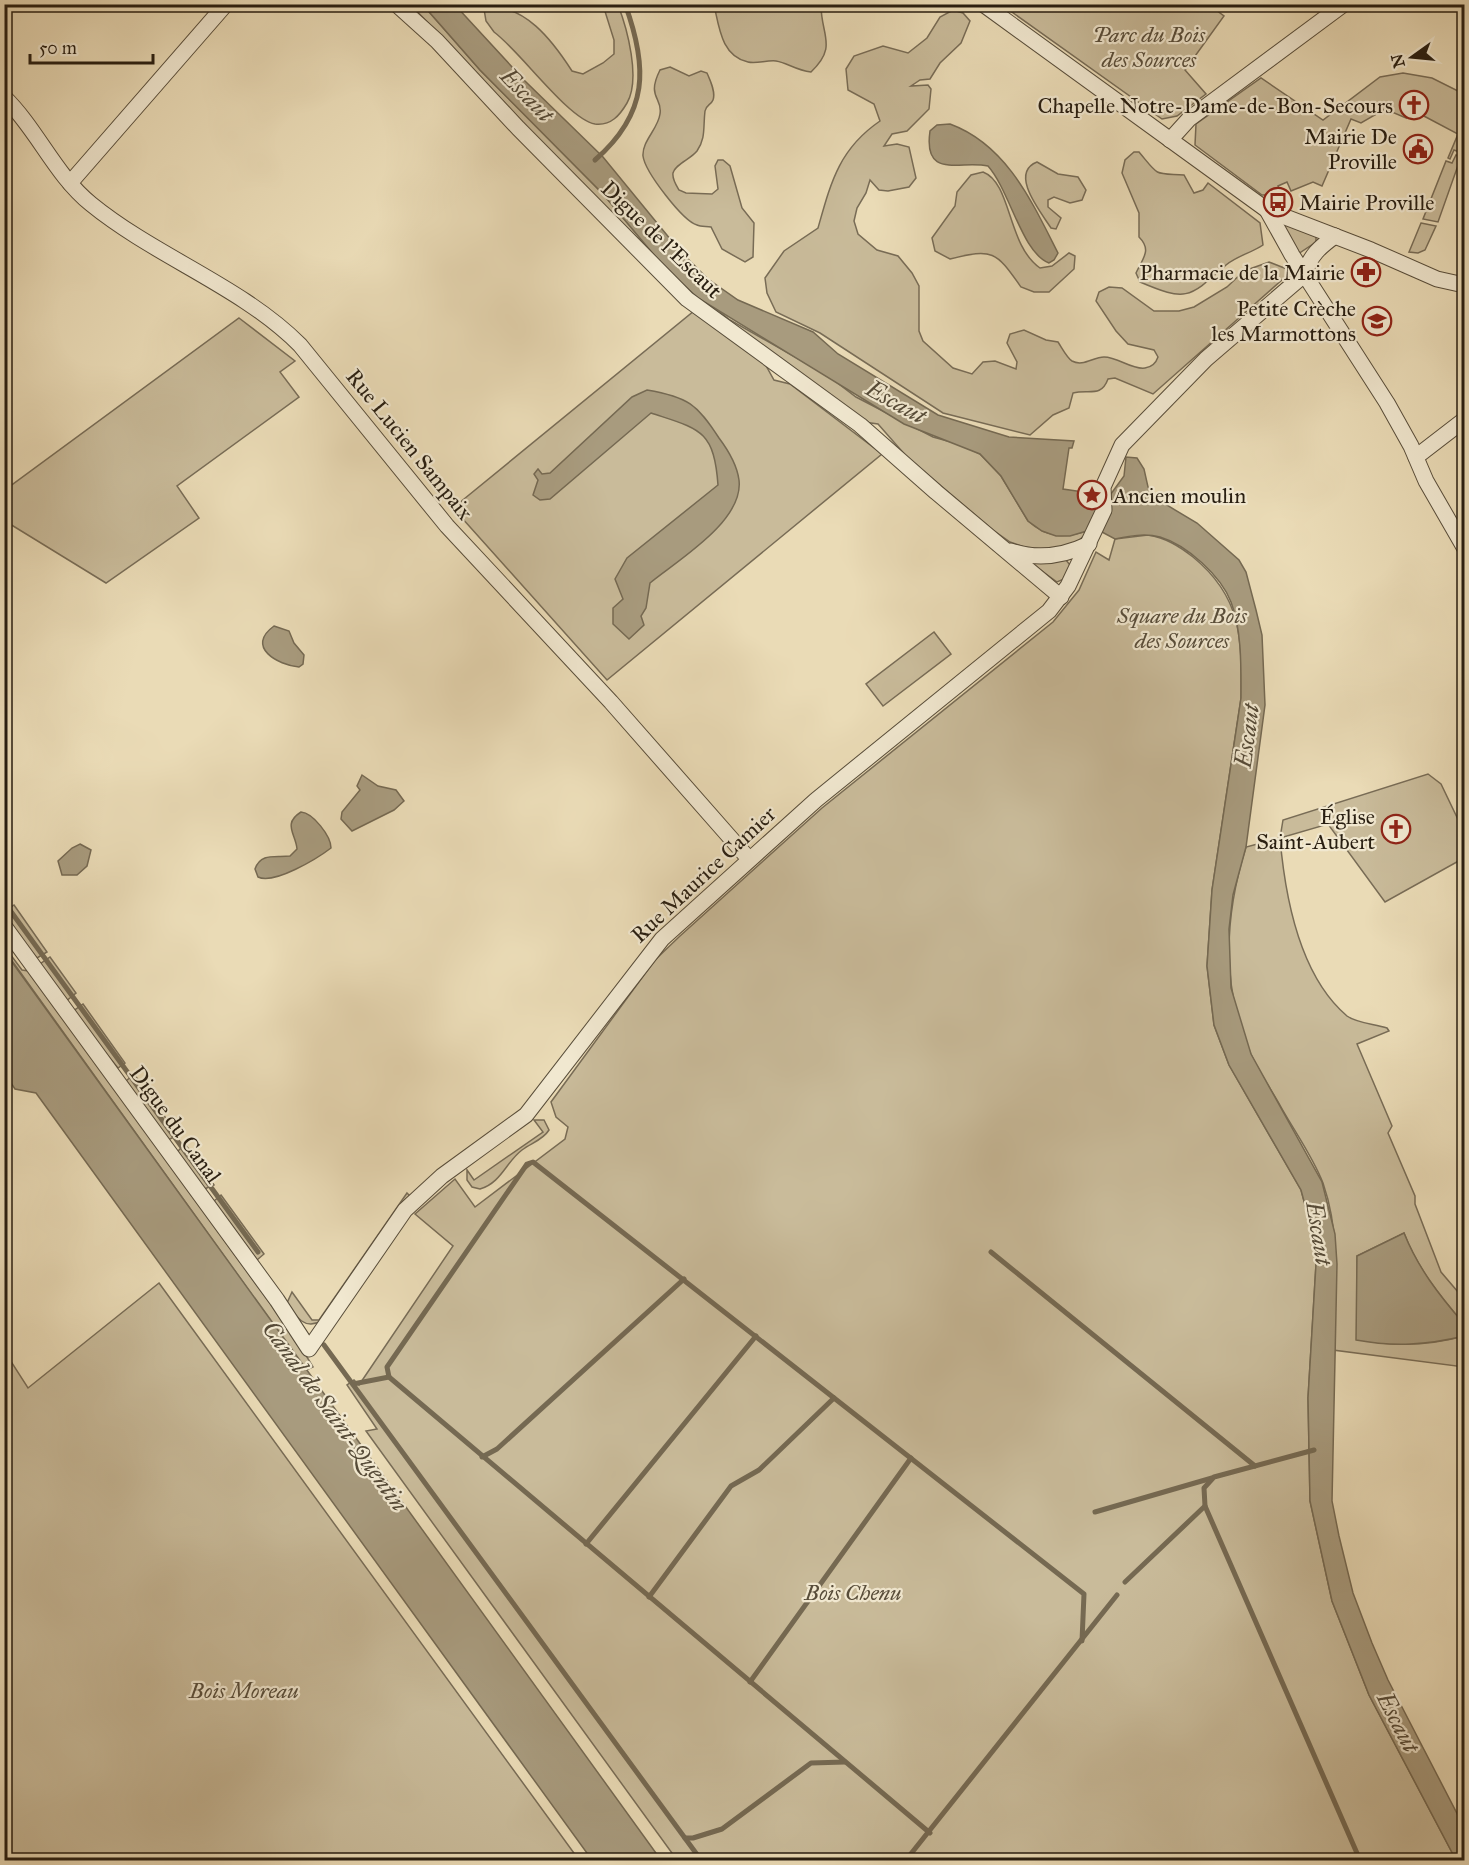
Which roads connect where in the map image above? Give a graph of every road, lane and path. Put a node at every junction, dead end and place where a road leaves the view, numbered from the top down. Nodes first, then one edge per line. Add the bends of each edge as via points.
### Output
1 (226, 4) edge
2 (396, 4) edge
3 (983, 4) edge
4 (1344, 4) edge
5 (4, 97) edge
6 (1170, 140) junction
7 (70, 183) junction
8 (1267, 210) junction
9 (1335, 236) junction
10 (1305, 274) junction
11 (1464, 285) edge
12 (1464, 420) edge
13 (1416, 457) junction
14 (1092, 538) junction
15 (1464, 546) edge
16 (1004, 549) junction
17 (1061, 597) junction
18 (749, 859) junction
19 (4, 926) edge
20 (309, 1349) joint

1 - 7 street
2 - 16 street, Digue de l'Escaut via 437,41 687,299 860,425
3 - 6 street
4 - 6 street via 1189,119
5 - 7 street, Rue Lucien Sampaix
6 - 8 street
7 - 18 street, Rue Lucien Sampaix via 90,204 120,225 272,320 294,339 447,526
8 - 9 street
8 - 10 street
9 - 10 street, Rue Maurice Camier via 1316,252
9 - 11 street via 1431,276
10 - 13 street via 1387,403
10 - 14 street, Rue Maurice Camier via 1206,359 1125,440 1111,464 1102,498 1104,510
12 - 13 street
13 - 15 street
14 - 16 street, Digue de l'Escaut via 1071,552 1048,556 1026,556
14 - 17 street, Rue Maurice Camier
16 - 17 street, Digue de l'Escaut
17 - 18 street, Rue Maurice Camier via 995,657 816,800
18 - 20 street, Rue Maurice Camier via 655,946 521,1121 442,1176 405,1210
19 - 20 street, Digue du Canal

